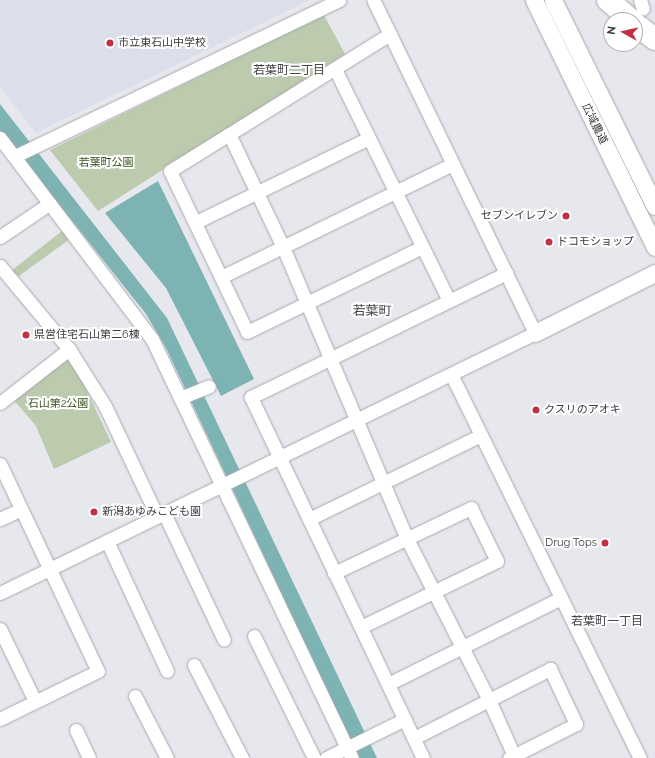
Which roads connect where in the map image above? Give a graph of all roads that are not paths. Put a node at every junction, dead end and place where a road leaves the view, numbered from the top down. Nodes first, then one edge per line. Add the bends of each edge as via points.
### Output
1 (339, 0) edge
2 (374, 0) edge
3 (534, 0) edge
4 (553, 0) edge
5 (608, 0) edge
6 (635, 12) edge
7 (643, 22) edge
8 (390, 34) junction
9 (655, 39) edge
10 (335, 69) junction
11 (229, 134) junction
12 (0, 138) edge
13 (369, 138) junction
14 (15, 156) junction
15 (453, 164) junction
16 (256, 192) junction
17 (396, 193) junction
18 (50, 203) junction
19 (655, 206) edge
20 (196, 222) junction
21 (0, 237) edge
22 (283, 247) junction
23 (422, 247) junction
24 (655, 247) edge
25 (0, 266) edge
26 (506, 273) junction
27 (655, 273) edge
28 (221, 277) junction
29 (449, 301) junction
30 (307, 302) junction
31 (535, 333) junction
32 (69, 349) junction
33 (330, 359) junction
34 (451, 374) junction
35 (209, 386) dead end
36 (180, 398) junction
37 (0, 403) edge
38 (356, 420) junction
39 (481, 435) junction
40 (279, 457) junction
41 (0, 464) edge
42 (383, 483) junction
43 (220, 486) junction
44 (21, 509) junction
45 (161, 514) junction
46 (0, 519) edge
47 (309, 519) junction
48 (407, 539) junction
49 (107, 541) junction
50 (51, 567) junction
51 (334, 573) junction
52 (435, 592) junction
53 (0, 593) edge
54 (562, 598) junction
55 (361, 627) junction
56 (0, 629) edge
57 (254, 636) dead end
58 (224, 640) dead end
59 (463, 647) junction
60 (194, 665) dead end
61 (167, 671) dead end
62 (388, 684) junction
63 (135, 696) dead end
64 (489, 700) junction
65 (35, 702) junction
66 (0, 718) edge
67 (405, 719) junction
68 (76, 730) dead end
69 (414, 738) junction
70 (350, 753) edge
71 (512, 757) edge
72 (89, 758) edge
73 (167, 758) edge
74 (242, 758) edge
75 (314, 758) edge
76 (326, 758) edge
77 (423, 758) edge
78 (640, 758) edge

1 - 14 street
2 - 8 street
3 - 24 street, 広域農道
4 - 19 street, 広域農道
5 - 6 highway
7 - 9 highway
8 - 10 street
8 - 15 street
10 - 11 street
10 - 13 street
11 - 16 street
11 - 20 street via 170,172
12 - 14 street
13 - 16 street
13 - 17 street
14 - 18 street
15 - 17 street
15 - 26 street
16 - 20 street
16 - 22 street
17 - 22 street
17 - 23 street
18 - 21 street
18 - 36 street via 152,339
20 - 28 street
22 - 28 street
22 - 30 street
23 - 29 street
23 - 30 street
25 - 32 street
26 - 29 street
26 - 31 street
27 - 31 street
28 - 30 street via 247,332
29 - 33 street
30 - 33 street
31 - 34 street
32 - 37 street
32 - 45 street via 105,406
33 - 38 street
33 - 40 street via 251,398
34 - 38 street
34 - 39 street
35 - 36 street
36 - 43 street
38 - 40 street
38 - 42 street
39 - 42 street
39 - 54 street
40 - 43 street
40 - 47 street
41 - 44 street
42 - 47 street
42 - 48 street
43 - 45 street
43 - 70 street
44 - 46 street
44 - 50 street
45 - 49 street
45 - 58 street
47 - 51 street
48 - 51 street
48 - 52 street
48 - 52 street via 471,508 497,561
49 - 50 street
49 - 61 street
50 - 53 street
50 - 65 street via 98,671
51 - 55 street
52 - 55 street
52 - 59 street
54 - 59 street
54 - 78 street
55 - 62 street
56 - 65 street
57 - 75 street
59 - 62 street
59 - 64 street
60 - 74 street
62 - 67 street
63 - 73 street
64 - 69 street
64 - 71 street
64 - 71 street via 550,669 576,724
65 - 66 street
67 - 69 street
67 - 70 street via 376,734
68 - 72 street
69 - 77 street
70 - 76 street

